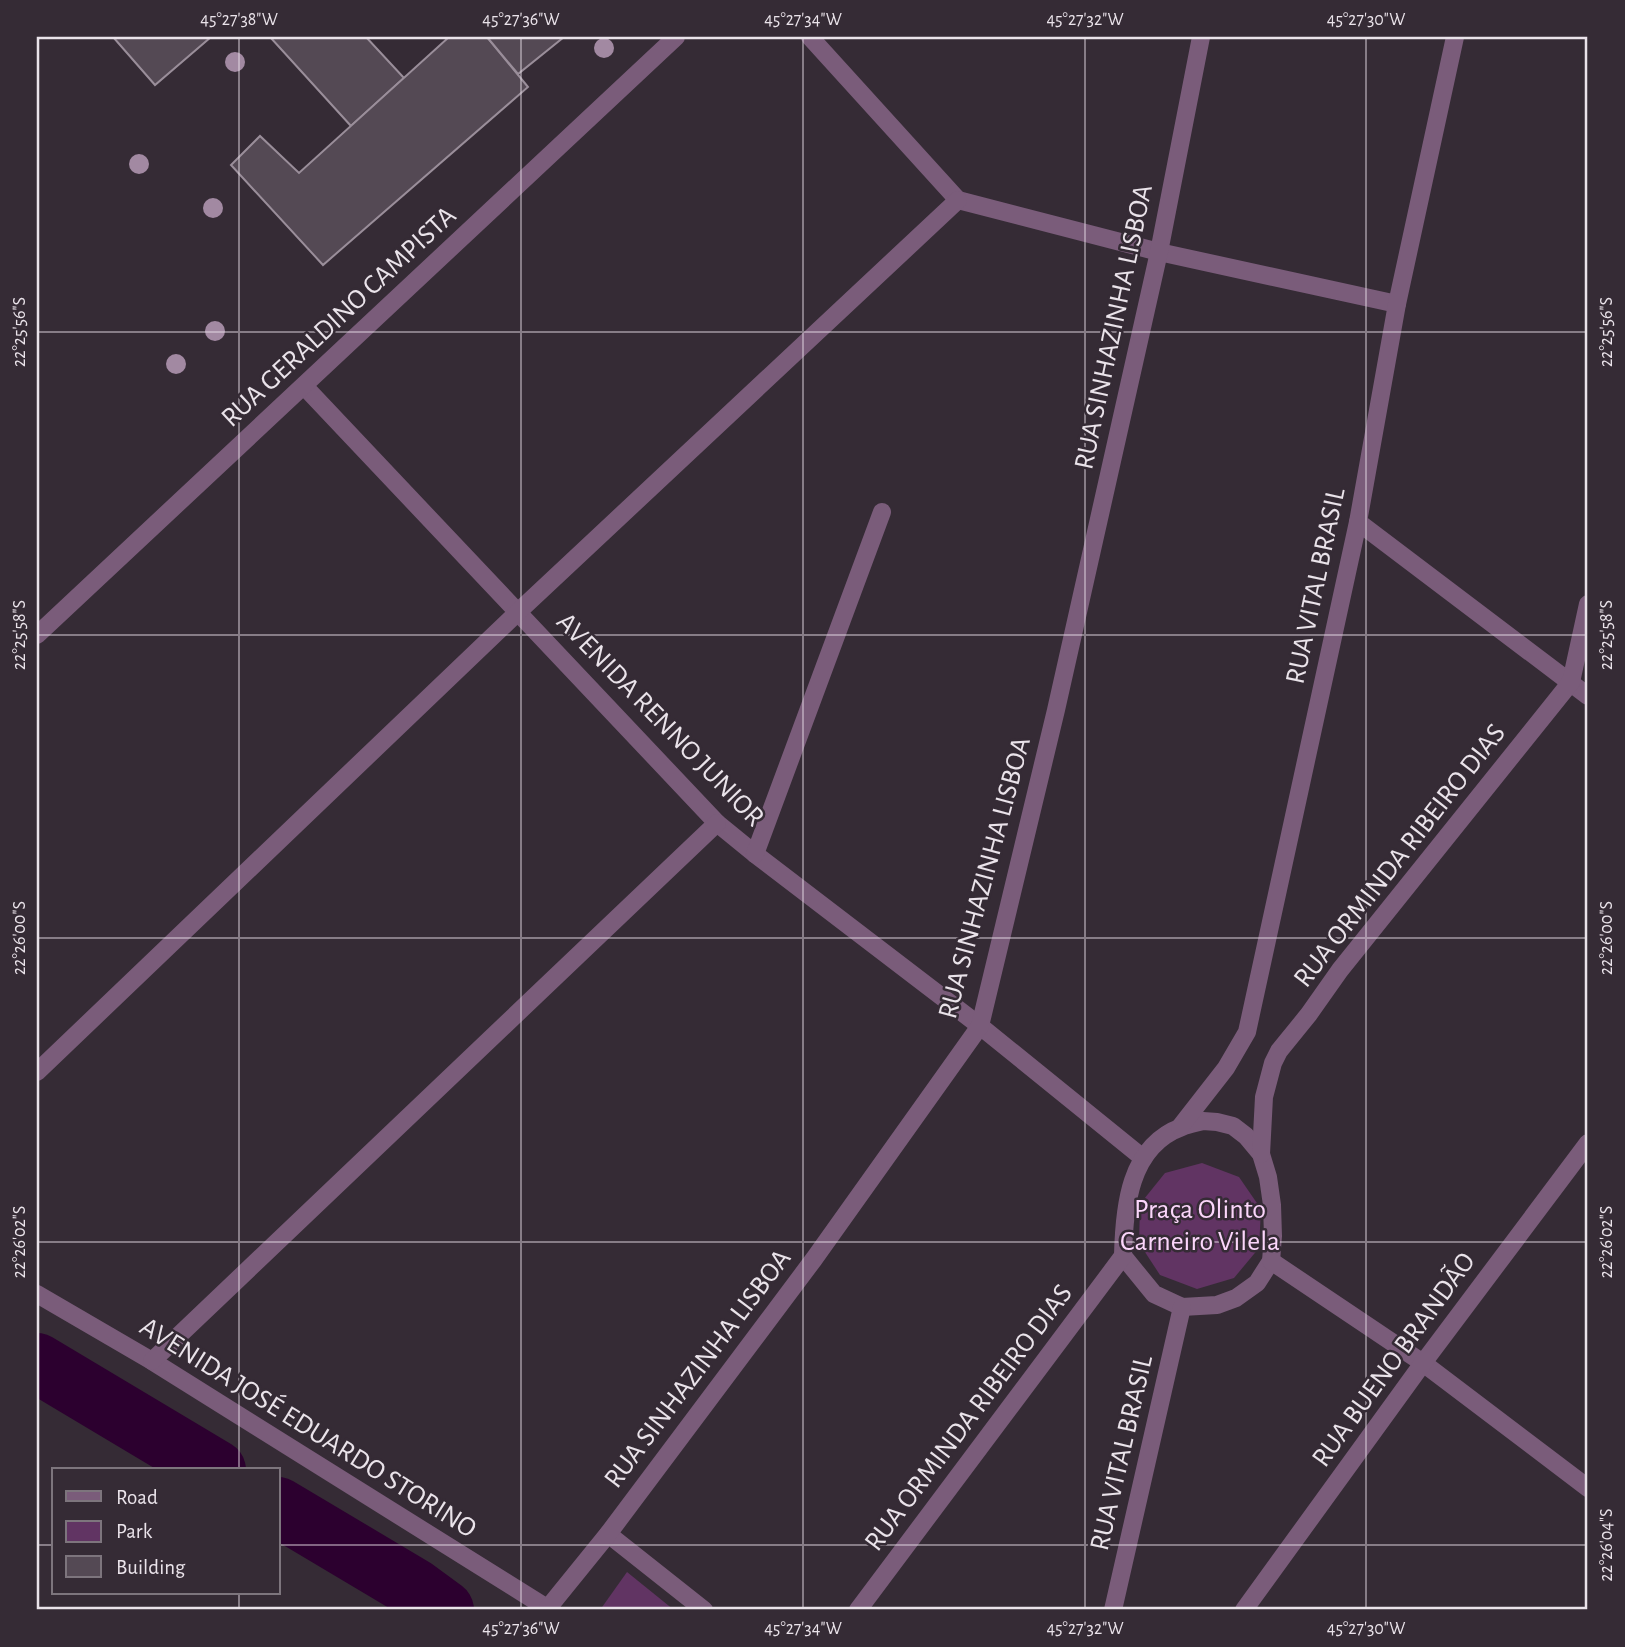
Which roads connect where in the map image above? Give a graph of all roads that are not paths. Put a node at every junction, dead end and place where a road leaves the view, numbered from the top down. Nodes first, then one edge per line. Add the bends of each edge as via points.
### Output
1 (676, 37) edge
2 (810, 37) edge
3 (1201, 37) edge
4 (1455, 37) edge
5 (958, 200) junction
6 (1159, 252) junction
7 (1397, 304) junction
8 (304, 386) junction
9 (882, 512) dead end
10 (1357, 522) junction
11 (1588, 604) edge
12 (519, 611) junction
13 (37, 635) edge
14 (1571, 682) junction
15 (1588, 696) edge
16 (717, 823) junction
17 (755, 854) junction
18 (979, 1026) junction
19 (37, 1072) edge
20 (1180, 1127) junction
21 (1588, 1143) edge
22 (1261, 1154) junction
23 (1143, 1158) junction
24 (1123, 1256) junction
25 (1271, 1261) junction
26 (37, 1294) edge
27 (1182, 1307) junction
28 (152, 1361) junction
29 (1423, 1363) junction
30 (1588, 1488) edge
31 (608, 1534) junction
32 (549, 1609) edge
33 (704, 1610) edge
34 (858, 1610) edge
35 (1113, 1610) edge
36 (1244, 1610) edge

1 - 8 street, RUA GERALDINO CAMPISTA
2 - 5 street
3 - 6 street, RUA SINHAZINHA LISBOA
4 - 7 street, RUA VITAL BRASIL
5 - 6 street
5 - 12 street
6 - 7 street
6 - 18 street, RUA SINHAZINHA LISBOA
7 - 10 street, RUA VITAL BRASIL
8 - 12 street, AVENIDA RENNO JUNIOR
8 - 13 street, RUA GERALDINO CAMPISTA
9 - 17 street
10 - 14 street
10 - 20 street, RUA VITAL BRASIL via 1247,1031 1226,1068
11 - 14 street
12 - 16 street, AVENIDA RENNO JUNIOR
12 - 19 street
14 - 15 street
14 - 22 street, RUA ORMINDA RIBEIRO DIAS via 1279,1051 1264,1097
16 - 17 street, AVENIDA RENNO JUNIOR
16 - 28 street
17 - 18 street, AVENIDA RENNO JUNIOR
18 - 23 street, AVENIDA RENNO JUNIOR
18 - 31 street, RUA SINHAZINHA LISBOA via 814,1259
20 - 22 street via 1203,1121 1233,1126
20 - 23 street
21 - 29 street, RUA BUENO BRANDÃO
22 - 25 street via 1272,1205
23 - 24 street via 1130,1188
24 - 27 street via 1154,1294
24 - 34 street, RUA ORMINDA RIBEIRO DIAS
25 - 27 street via 1256,1283 1236,1298 1217,1306
25 - 29 street
26 - 28 street, AVENIDA JOSÉ EDUARDO STORINO
27 - 35 street, RUA VITAL BRASIL
28 - 32 street, AVENIDA JOSÉ EDUARDO STORINO
29 - 30 street
29 - 36 street, RUA BUENO BRANDÃO
31 - 32 street, RUA SINHAZINHA LISBOA
31 - 33 street

